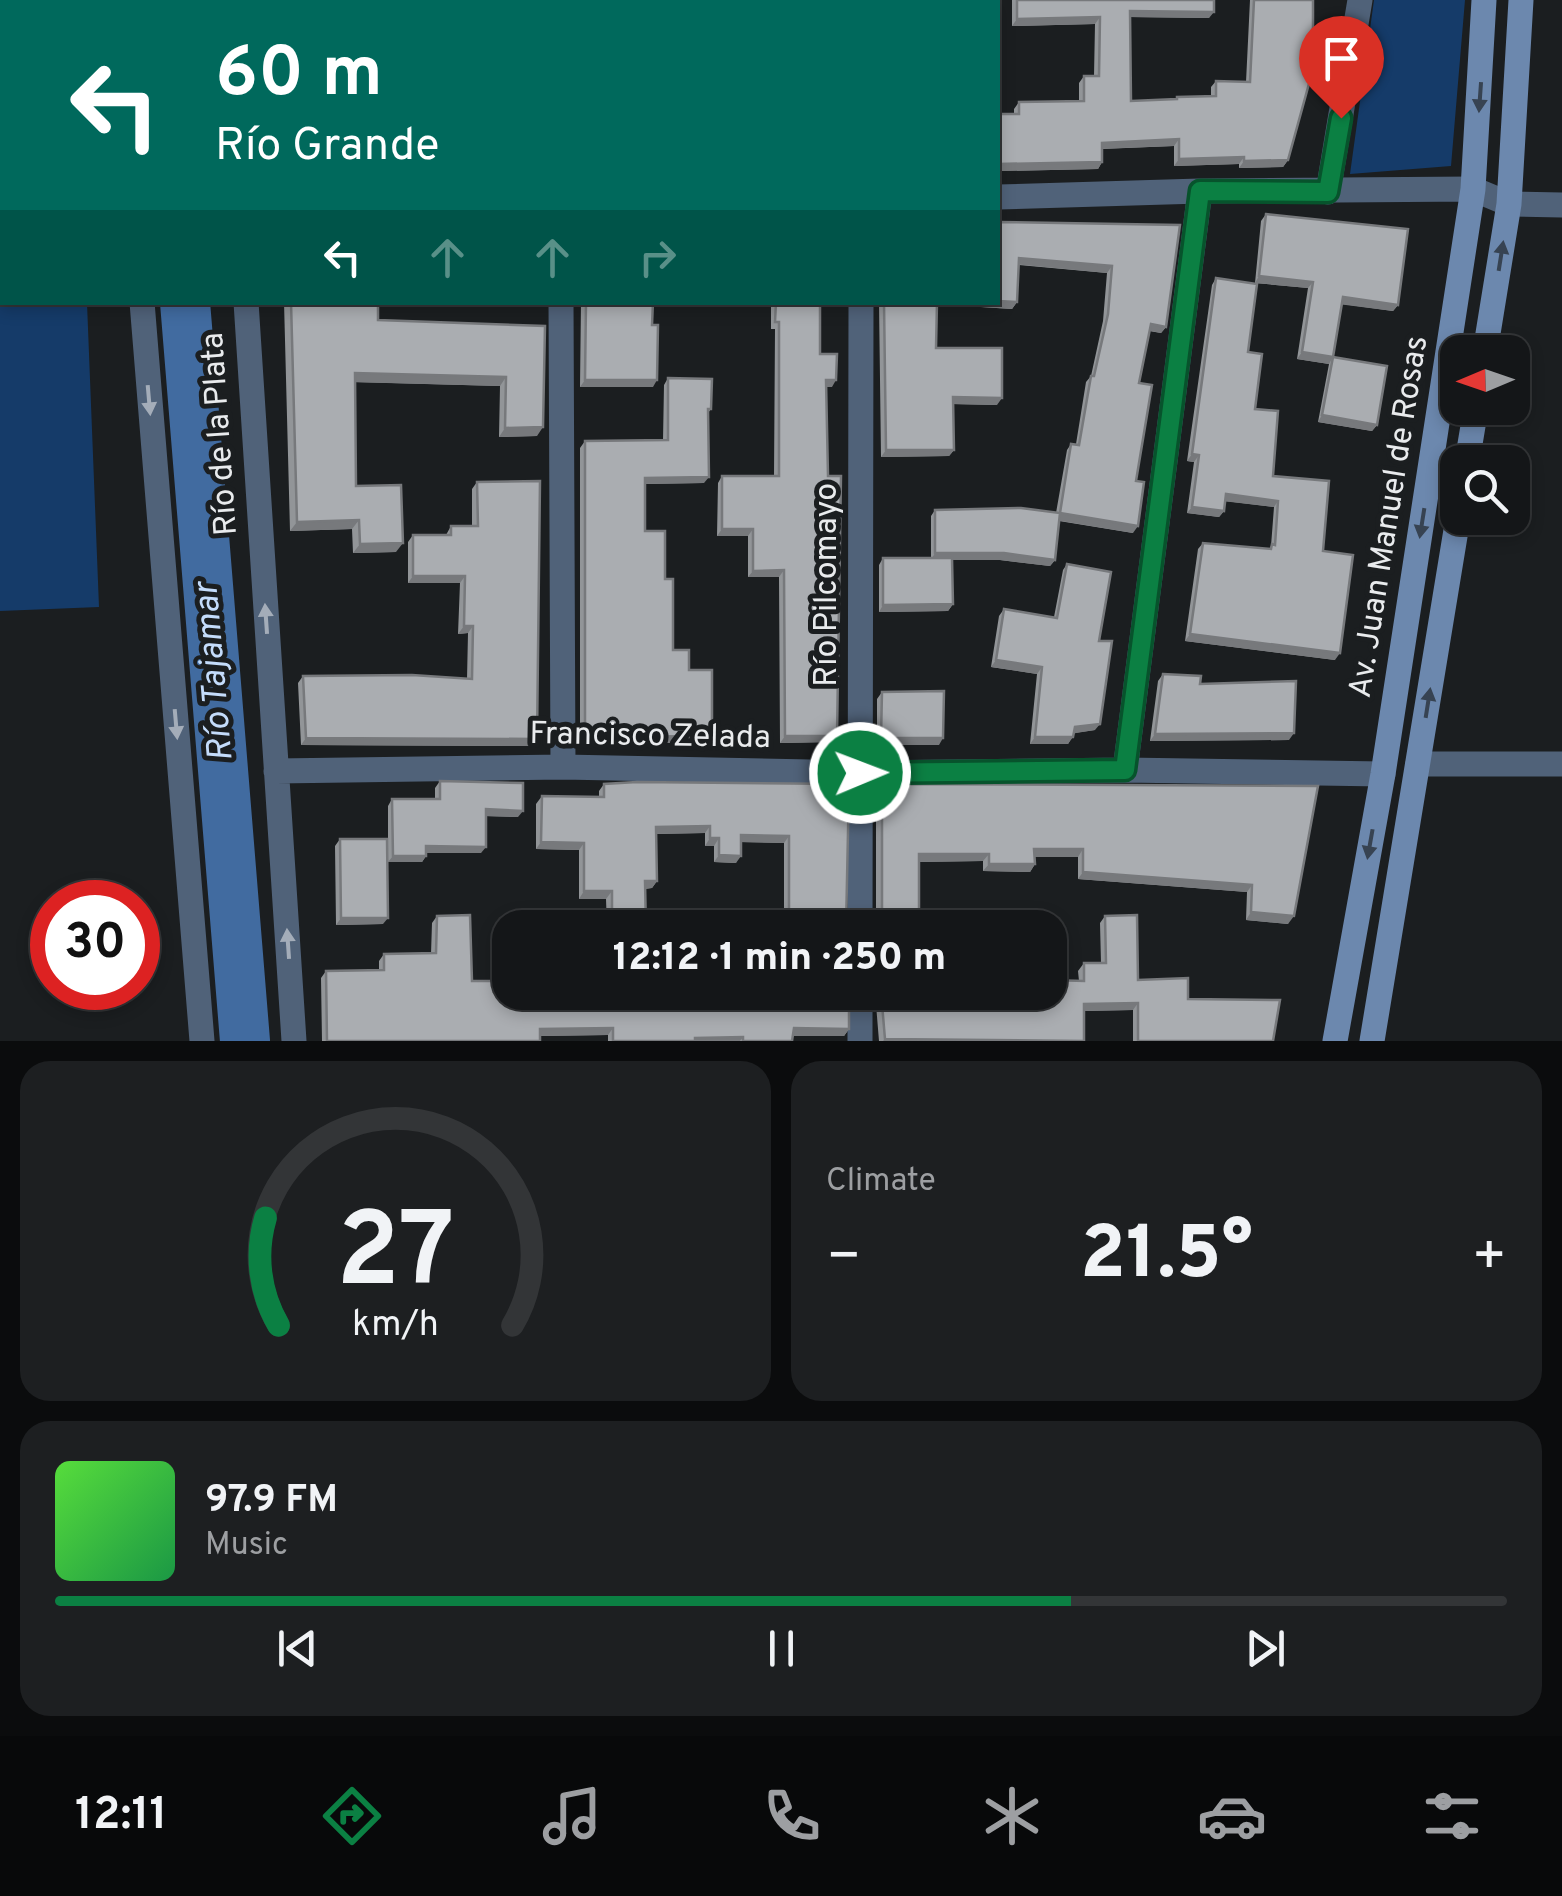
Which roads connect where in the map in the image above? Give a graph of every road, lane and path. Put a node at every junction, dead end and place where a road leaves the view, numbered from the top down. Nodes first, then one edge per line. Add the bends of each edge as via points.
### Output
1 (1360, 0) edge
2 (1484, 0) edge
3 (1522, 0) edge
4 (1473, 189) junction
5 (1200, 191) junction
6 (1328, 192) junction
7 (1000, 197) edge
8 (1509, 204) junction
9 (1562, 205) edge
10 (142, 305) edge
11 (246, 305) edge
12 (561, 305) edge
13 (861, 305) edge
14 (1488, 335) edge
15 (1455, 535) edge
16 (1418, 764) junction
17 (1562, 764) edge
18 (563, 767) junction
19 (1125, 770) junction
20 (276, 771) junction
21 (860, 773) junction
22 (1383, 774) junction
23 (860, 910) edge
24 (860, 1010) edge
25 (202, 1041) edge
26 (294, 1041) edge
27 (860, 1041) edge
28 (1335, 1041) edge
29 (1372, 1041) edge

1 - 6 street
2 -> 4 main road, Av. Juan Manuel de Rosas
3 - 8 main road
4 - 6 street
4 - 8 street
4 -> 22 main road, Av. Juan Manuel de Rosas
5 - 6 street
5 - 7 street
5 - 19 street
8 - 9 street
14 -> 8 main road
10 -> 25 street
20 -> 11 street, Río de la Plata
12 - 18 street
13 - 21 street, Río Pilcomayo
16 -> 15 main road, Av. Juan Manuel de Rosas
16 - 17 street
16 - 29 main road, Av. Juan Manuel de Rosas
18 - 20 street, Francisco Zelada
18 - 21 street, Francisco Zelada
19 - 21 street, Francisco Zelada
19 - 22 street, Francisco Zelada
26 -> 20 street, Río de la Plata
21 - 23 street, Río Pilcomayo
22 -> 28 main road, Av. Juan Manuel de Rosas
24 - 27 street

